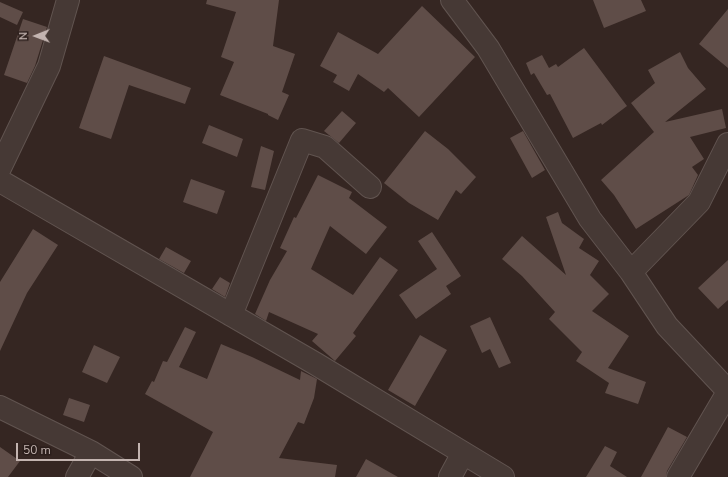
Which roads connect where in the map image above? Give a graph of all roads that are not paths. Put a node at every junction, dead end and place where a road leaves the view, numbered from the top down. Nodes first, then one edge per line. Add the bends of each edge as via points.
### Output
1 (68, 0) edge
2 (452, 0) edge
3 (728, 144) edge
4 (0, 168) edge
5 (0, 181) edge
6 (370, 187) dead end
7 (632, 272) junction
8 (231, 315) junction
9 (728, 392) edge
10 (0, 407) edge
11 (91, 452) junction
12 (463, 453) junction
13 (77, 477) edge
14 (131, 477) edge
15 (450, 477) edge
16 (503, 477) edge
17 (678, 477) edge

1 - 4 street via 49,66
2 - 7 street via 488,48 590,218
3 - 7 street via 699,202
5 - 8 street
6 - 8 street via 325,147 302,140
7 - 9 street via 667,326
8 - 12 street
9 - 17 street
10 - 11 street
11 - 13 street
11 - 14 street
12 - 15 street
12 - 16 street

